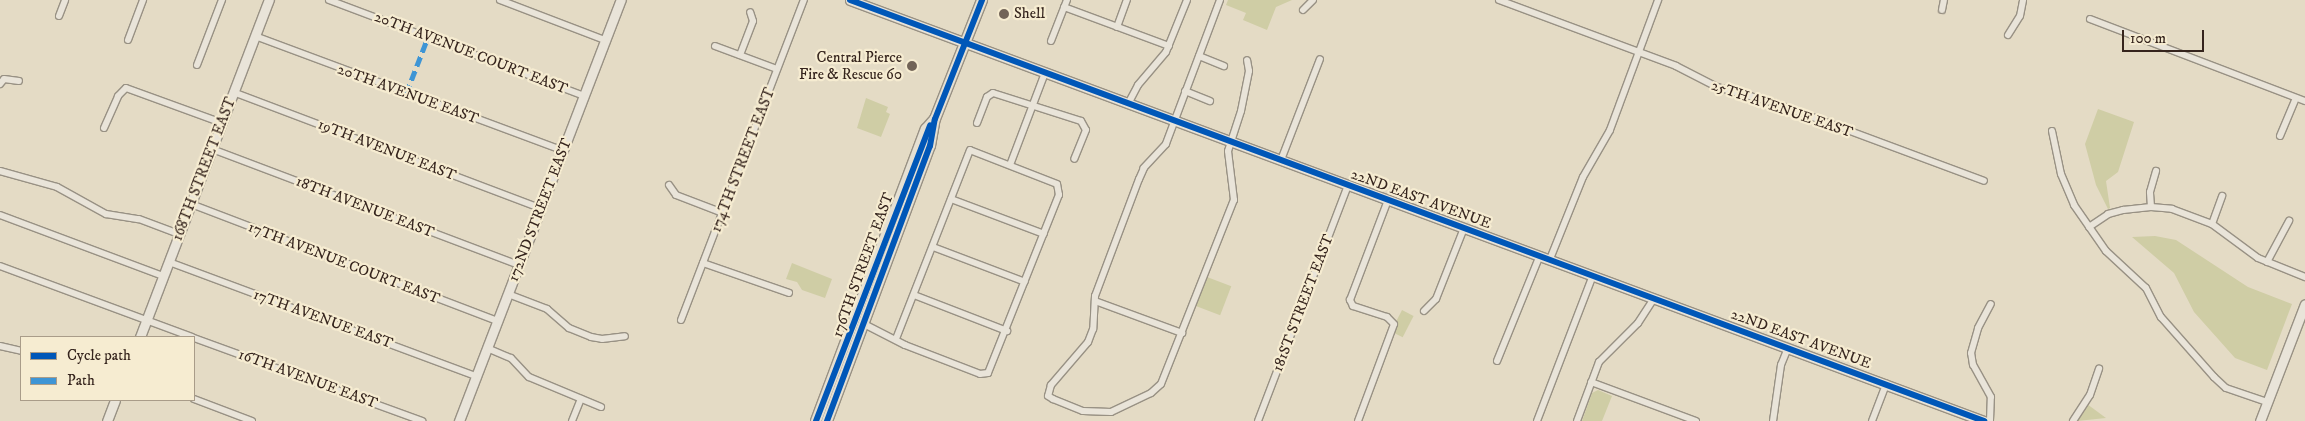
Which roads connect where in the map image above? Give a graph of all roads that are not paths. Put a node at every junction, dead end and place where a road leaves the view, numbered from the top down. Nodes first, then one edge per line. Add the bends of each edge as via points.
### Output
1 (65, 0) edge
2 (143, 0) edge
3 (222, 0) edge
4 (269, 0) edge
5 (329, 0) edge
6 (500, 0) edge
7 (620, 0) edge
8 (804, 0) edge
9 (850, 0) edge
10 (982, 0) edge
11 (1067, 0) edge
12 (1127, 0) edge
13 (1187, 0) edge
14 (1220, 0) edge
15 (1312, 0) edge
16 (1499, 0) edge
17 (1658, 0) edge
18 (1944, 0) edge
19 (2023, 0) edge
20 (1064, 7) junction
21 (1303, 10) dead end
22 (1942, 10) dead end
23 (750, 12) dead end
24 (59, 16) dead end
25 (2090, 19) dead end
26 (1117, 27) junction
27 (2008, 35) dead end
28 (255, 36) junction
29 (128, 40) dead end
30 (605, 40) junction
31 (1051, 41) dead end
32 (965, 43) junction
33 (715, 46) dead end
34 (1169, 46) junction
35 (1639, 52) junction
36 (740, 55) junction
37 (1198, 56) junction
38 (1320, 59) dead end
39 (1248, 60) dead end
40 (197, 65) dead end
41 (1224, 66) dead end
42 (778, 70) junction
43 (1044, 73) junction
44 (19, 81) dead end
45 (0, 84) edge
46 (233, 92) junction
47 (1185, 92) junction
48 (584, 96) junction
49 (2296, 98) junction
50 (1210, 101) dead end
51 (2305, 101) edge
52 (1128, 104) junction
53 (1032, 106) junction
54 (935, 119) junction
55 (218, 121) junction
56 (1174, 121) junction
57 (977, 123) dead end
58 (104, 128) dead end
59 (2052, 131) dead end
60 (2280, 136) dead end
61 (1231, 142) junction
62 (212, 149) junction
63 (562, 150) junction
64 (1074, 159) dead end
65 (1281, 160) junction
66 (1010, 165) junction
67 (0, 171) edge
68 (2156, 171) dead end
69 (1984, 181) dead end
70 (1348, 185) junction
71 (669, 186) dead end
72 (2222, 196) dead end
73 (952, 199) junction
74 (1388, 200) junction
75 (191, 204) junction
76 (2151, 207) junction
77 (540, 208) junction
78 (722, 213) junction
79 (0, 215) edge
80 (2289, 221) dead end
81 (2212, 224) junction
82 (2089, 227) junction
83 (1464, 228) junction
84 (179, 234) junction
85 (1044, 234) junction
86 (933, 247) junction
87 (1540, 255) junction
88 (1550, 259) junction
89 (169, 262) junction
90 (2267, 262) junction
91 (703, 263) junction
92 (519, 265) junction
93 (0, 266) edge
94 (1593, 275) junction
95 (163, 276) junction
96 (2305, 277) edge
97 (871, 279) junction
98 (1025, 282) junction
99 (789, 293) dead end
100 (508, 294) junction
101 (914, 295) junction
102 (1654, 298) junction
103 (1095, 301) junction
104 (1991, 304) dead end
105 (2305, 304) edge
106 (1424, 311) dead end
107 (681, 320) dead end
108 (146, 321) junction
109 (498, 321) junction
110 (864, 324) junction
111 (1006, 331) junction
112 (1182, 333) junction
113 (140, 336) edge
114 (187, 336) edge
115 (625, 336) dead end
116 (850, 336) junction
117 (195, 339) edge
118 (896, 339) junction
119 (0, 346) edge
120 (487, 348) junction
121 (1788, 348) junction
122 (20, 351) edge
123 (1497, 361) dead end
124 (2099, 369) dead end
125 (476, 376) junction
126 (1591, 382) junction
127 (842, 383) junction
128 (1886, 384) junction
129 (195, 399) edge
130 (581, 399) junction
131 (115, 401) edge
132 (2267, 402) junction
133 (601, 407) dead end
134 (107, 421) edge
135 (252, 421) edge
136 (422, 421) edge
137 (459, 421) edge
138 (572, 421) edge
139 (816, 421) edge
140 (827, 421) edge
141 (1258, 421) edge
142 (1358, 421) edge
143 (1537, 421) edge
144 (1577, 421) edge
145 (1696, 421) edge
146 (1773, 421) edge
147 (1872, 421) edge
148 (1984, 421) edge
149 (1990, 421) edge
150 (2072, 421) edge
151 (2260, 421) edge

1 - 24 street
2 - 29 street
3 - 40 street
4 - 28 street, 168TH STREET EAST
5 - 48 street, 20TH AVENUE COURT EAST
6 - 30 street
7 - 30 street, 172ND STREET EAST
8 - 42 street, 174TH STREET EAST
9 - 32 street, 22ND EAST AVENUE
10 - 32 main road, 176TH STREET EAST
11 - 20 street
12 - 26 street
13 - 34 street
14 - 37 street
15 - 21 street
16 - 35 street, 25TH AVENUE EAST
17 - 35 street
18 - 22 street
19 - 27 street via 2020,16
20 - 26 street
20 - 31 street
23 - 36 street via 752,21
25 - 49 street
26 - 34 street
28 - 46 street, 168TH STREET EAST
28 - 63 street, 20TH AVENUE EAST
30 - 48 street, 172ND STREET EAST
32 - 43 street, 22ND EAST AVENUE
32 - 54 main road, 176TH STREET EAST
33 - 36 street
34 - 52 street via 1156,67 1138,85
35 - 69 street, 25TH AVENUE EAST via 1676,66 1717,88 1772,102
35 - 88 street via 1610,130 1583,177
36 - 42 street
37 - 41 street
37 - 47 street
38 - 65 street
39 - 61 street via 1249,72
42 - 78 street, 174TH STREET EAST
43 - 52 street, 22ND EAST AVENUE
43 - 53 street
44 - 45 street via 4,79
46 - 55 street, 168TH STREET EAST
46 - 77 street, 19TH AVENUE EAST
47 - 50 street
47 - 56 street
48 - 63 street, 172ND STREET EAST
49 - 51 street
49 - 60 street
52 - 56 street, 22ND EAST AVENUE
53 - 57 street via 993,93 987,97
53 - 64 street via 1081,121 1085,126
53 - 66 street
54 - 97 main road, 176TH STREET EAST via 926,129
54 - 110 main road, 176TH STREET EAST via 930,146
55 - 58 street via 126,88 118,96
55 - 62 street, 168TH STREET EAST
56 - 61 street, 22ND EAST AVENUE
56 - 103 street via 1166,144 1144,168 1139,179
59 - 82 street via 2061,174 2074,205
61 - 65 street, 22ND EAST AVENUE
61 - 112 street via 1228,159 1234,200
62 - 75 street, 168TH STREET EAST
62 - 92 street, 18TH AVENUE EAST
63 - 77 street, 172ND STREET EAST
65 - 70 street, 22ND EAST AVENUE
66 - 73 street via 970,150
66 - 85 street via 1055,183 1059,188 1060,195
67 - 84 street via 57,187 106,214 139,218
68 - 76 street via 2150,192
70 - 74 street, 22ND EAST AVENUE
70 - 141 street, 181ST STREET EAST
71 - 78 street via 676,195
72 - 81 street
73 - 85 street
73 - 86 street
74 - 83 street, 22ND EAST AVENUE
74 - 142 street via 1350,300 1353,306 1387,317 1394,324
75 - 84 street, 168TH STREET EAST
75 - 109 street, 17TH AVENUE COURT EAST
76 - 81 street via 2188,214
76 - 82 street via 2108,214
77 - 92 street, 172ND STREET EAST
78 - 91 street, 174TH STREET EAST
79 - 95 street
80 - 90 street
81 - 90 street
82 - 132 street via 2106,251 2146,288 2161,317 2214,377 2226,388
83 - 87 street, 22ND EAST AVENUE
83 - 106 street via 1436,299
84 - 89 street, 168TH STREET EAST
85 - 98 street
86 - 98 street
86 - 101 street
87 - 88 street, 22ND EAST AVENUE
87 - 123 street
88 - 94 street, 22ND EAST AVENUE
89 - 95 street, 168TH STREET EAST
89 - 125 street, 17TH AVENUE EAST
90 - 96 street
91 - 99 street
91 - 107 street, 174TH STREET EAST
92 - 100 street, 172ND STREET EAST
93 - 108 street, 16TH AVENUE EAST
94 - 102 street, 22ND EAST AVENUE
94 - 143 street
95 - 108 street, 168TH STREET EAST
97 - 110 main road via 871,291 861,318
97 - 116 main road, 176TH STREET EAST
98 - 111 street
100 - 109 street, 172ND STREET EAST
100 - 115 street via 547,309 569,328 591,337
101 - 111 street
101 - 118 street
102 - 121 street, 22ND EAST AVENUE
102 - 126 street via 1638,323 1603,355
103 - 112 street
103 - 112 street via 1093,329 1088,342 1056,376 1048,392 1048,396 1058,402 1098,413 1119,408 1151,393 1161,384
104 - 149 street via 1978,328 1971,353 1973,365 1991,397
105 - 132 street
108 - 113 street, 168TH STREET EAST
108 - 114 street, 16TH AVENUE EAST
109 - 120 street, 172ND STREET EAST
110 - 118 street
110 - 127 main road, 176TH STREET EAST
111 - 118 street via 988,373 980,374
116 - 127 main road via 851,343 841,372
116 - 139 main road, 176TH STREET EAST
117 - 136 street, 16TH AVENUE EAST
119 - 122 street
120 - 125 street, 172ND STREET EAST
120 - 130 street via 511,358 529,377
121 - 128 street, 22ND EAST AVENUE
121 - 146 street via 1781,365
124 - 150 street via 2090,395
125 - 137 street, 172ND STREET EAST
126 - 144 street
126 - 145 street
127 - 140 main road, 176TH STREET EAST
128 - 147 street
128 - 148 street, 22ND EAST AVENUE
129 - 135 street
130 - 133 street
130 - 138 street
131 - 134 street
132 - 151 street

